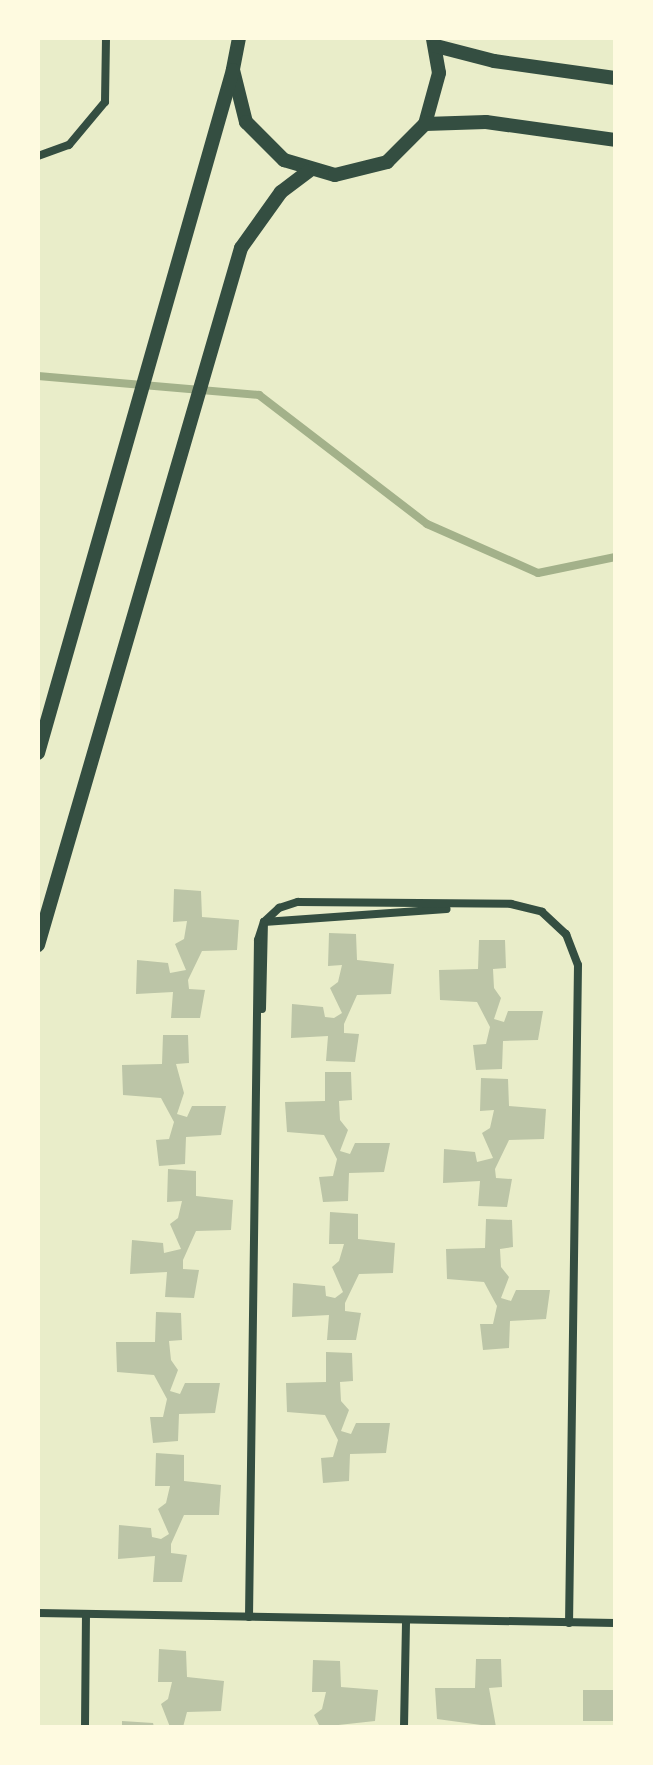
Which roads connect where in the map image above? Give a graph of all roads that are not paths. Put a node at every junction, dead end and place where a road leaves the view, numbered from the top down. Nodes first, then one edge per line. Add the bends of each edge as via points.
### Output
1 (106, 38) edge
2 (239, 38) edge
3 (434, 42) edge
4 (233, 70) junction
5 (615, 78) edge
6 (425, 124) junction
7 (615, 140) edge
8 (38, 156) edge
9 (309, 171) junction
10 (38, 753) edge
11 (511, 904) junction
12 (264, 922) junction
13 (38, 945) edge
14 (38, 1613) edge
15 (86, 1614) junction
16 (249, 1617) junction
17 (406, 1620) junction
18 (569, 1623) junction
19 (615, 1623) edge
20 (85, 1727) edge
21 (404, 1727) edge

1 - 8 street via 105,102 69,145
2 - 4 street
3 - 5 street via 494,61
3 - 6 street via 436,99
4 - 9 street via 246,122 262,144
4 - 10 street
6 - 7 street via 486,122
6 - 9 street via 387,162 335,175
9 - 13 street via 281,192 241,248
11 - 12 street
11 - 12 street via 298,902 279,908
11 - 18 street via 542,912 566,934 578,965
12 - 16 street via 258,940
14 - 15 street
15 - 16 street
15 - 20 street
16 - 17 street
17 - 18 street
17 - 21 street
18 - 19 street

